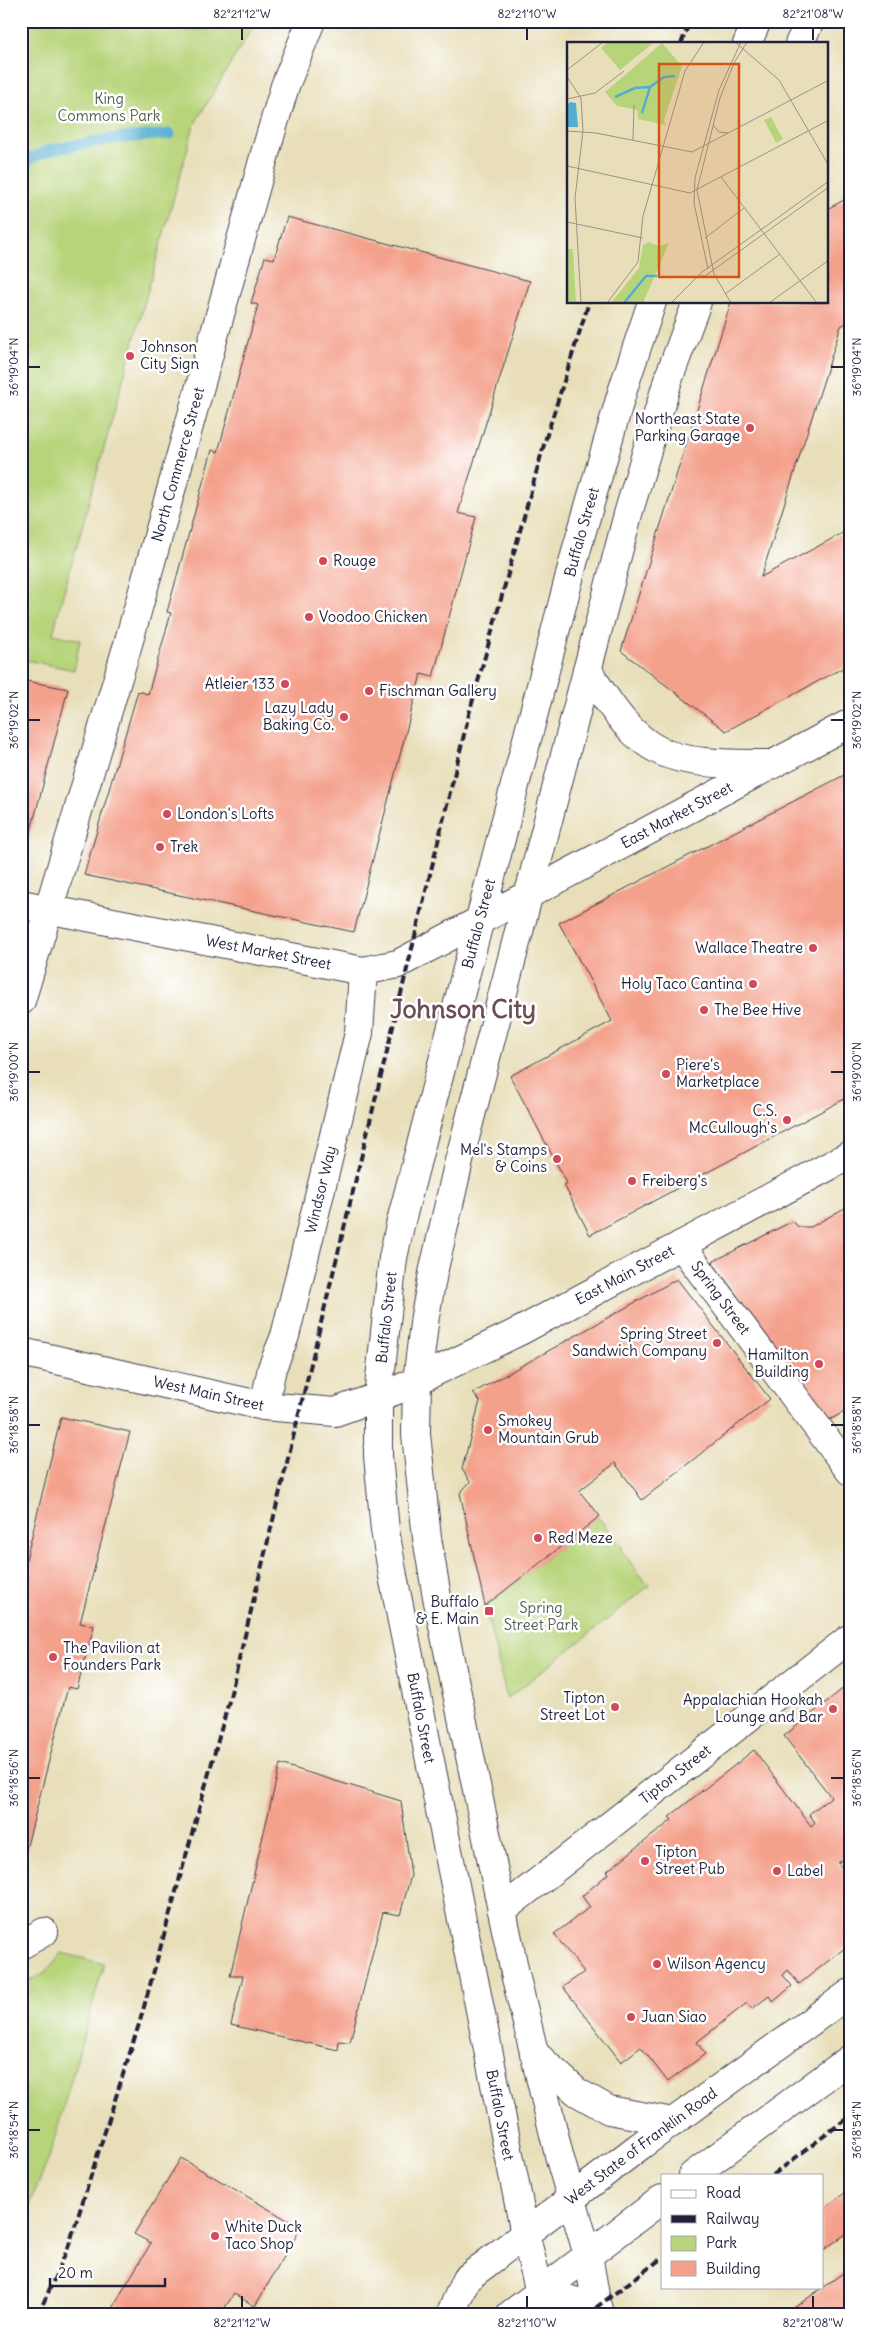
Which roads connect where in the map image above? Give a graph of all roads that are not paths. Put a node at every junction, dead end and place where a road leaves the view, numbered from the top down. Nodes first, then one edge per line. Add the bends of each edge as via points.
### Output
1 (757, 21) edge
2 (810, 21) edge
3 (308, 22) edge
4 (748, 42) edge
5 (800, 42) edge
6 (651, 304) edge
7 (695, 304) edge
8 (587, 669) junction
9 (850, 722) edge
10 (772, 764) junction
11 (529, 894) junction
12 (21, 904) edge
13 (504, 908) joint
14 (48, 909) junction
15 (480, 921) junction
16 (363, 971) junction
17 (21, 1001) edge
18 (850, 1155) edge
19 (681, 1245) junction
20 (21, 1352) edge
21 (397, 1389) junction
22 (264, 1406) junction
23 (850, 1471) edge
24 (850, 1638) edge
25 (502, 1910) junction
26 (850, 1993) edge
27 (534, 2053) junction
28 (850, 2058) edge
29 (673, 2122) junction
30 (694, 2174) edge
31 (571, 2199) junction
32 (661, 2200) edge
33 (525, 2234) junction
34 (588, 2256) junction
35 (540, 2292) junction
36 (598, 2311) edge
37 (450, 2315) edge
38 (510, 2315) edge

1 - 4 street
2 - 5 street
3 - 14 street, North Commerce Street via 271,132 130,635
6 - 15 street, Buffalo Street via 577,548
7 - 8 street, Buffalo Street via 668,380 628,514
8 - 10 street via 623,723 652,748 679,759 705,764
8 - 11 street, Buffalo Street
9 - 10 street, East Market Street
10 - 11 street, East Market Street
11 - 13 street, East Market Street
11 - 21 street, Buffalo Street via 441,1237 425,1316
12 - 14 street, West Market Street
13 - 15 street, West Market Street
14 - 16 street, West Market Street
14 - 17 street, North Commerce Street
15 - 16 street, West Market Street via 398,964
15 - 21 street, Buffalo Street via 394,1250
16 - 22 street, Windsor Way via 359,1033 285,1336 272,1368
18 - 19 street, East Main Street
19 - 21 street, East Main Street via 520,1331
19 - 23 street, Spring Street
20 - 22 street, West Main Street
21 - 22 street, West Main Street via 335,1412
21 - 25 street, Buffalo Street via 416,1434 429,1552
21 - 33 street, Buffalo Street via 378,1456 390,1558
24 - 25 street, Tipton Street
25 - 27 street, Buffalo Street
26 - 29 street, West State of Franklin Road
27 - 29 street via 577,2092 609,2110
27 - 31 street, Buffalo Street
28 - 30 street
29 - 31 street, West State of Franklin Road
31 - 33 street, West State of Franklin Road
31 - 34 street, Buffalo Street
32 - 34 street
33 - 35 street, Buffalo Street
33 - 37 street, West State of Franklin Road via 466,2279
34 - 35 street
34 - 36 street, Buffalo Street
35 - 36 street, Buffalo Street
35 - 38 street

